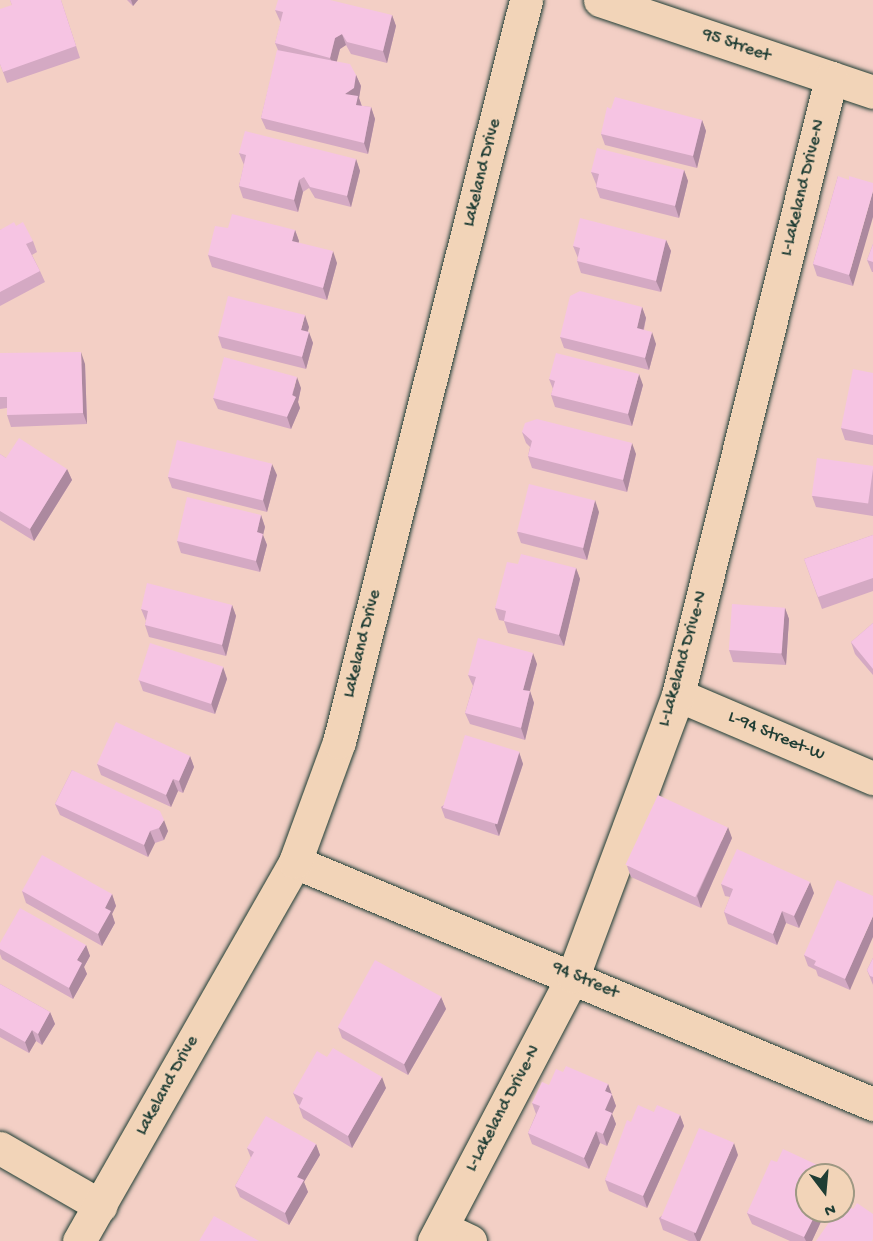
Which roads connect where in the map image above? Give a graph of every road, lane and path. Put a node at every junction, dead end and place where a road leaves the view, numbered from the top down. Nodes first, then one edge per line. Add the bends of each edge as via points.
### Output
1 (526, 0) edge
2 (600, 0) edge
3 (831, 78) junction
4 (873, 92) edge
5 (678, 695) junction
6 (873, 778) edge
7 (294, 862) junction
8 (573, 976) junction
9 (873, 1104) edge
10 (0, 1148) edge
11 (101, 1206) junction
12 (449, 1237) edge
13 (79, 1241) edge

1 - 7 street, Lakeland Drive via 339,742
2 - 3 street, 95 Street
3 - 4 street, 95 Street
3 - 5 street, L-Lakeland Drive-N
5 - 6 street, L-94 Street-W
5 - 8 street, L-Lakeland Drive-N
7 - 8 street, 94 Street
7 - 11 street, Lakeland Drive
8 - 9 street, 94 Street
8 - 12 street, L-Lakeland Drive-N
10 - 11 street
11 - 13 street, Lakeland Drive

